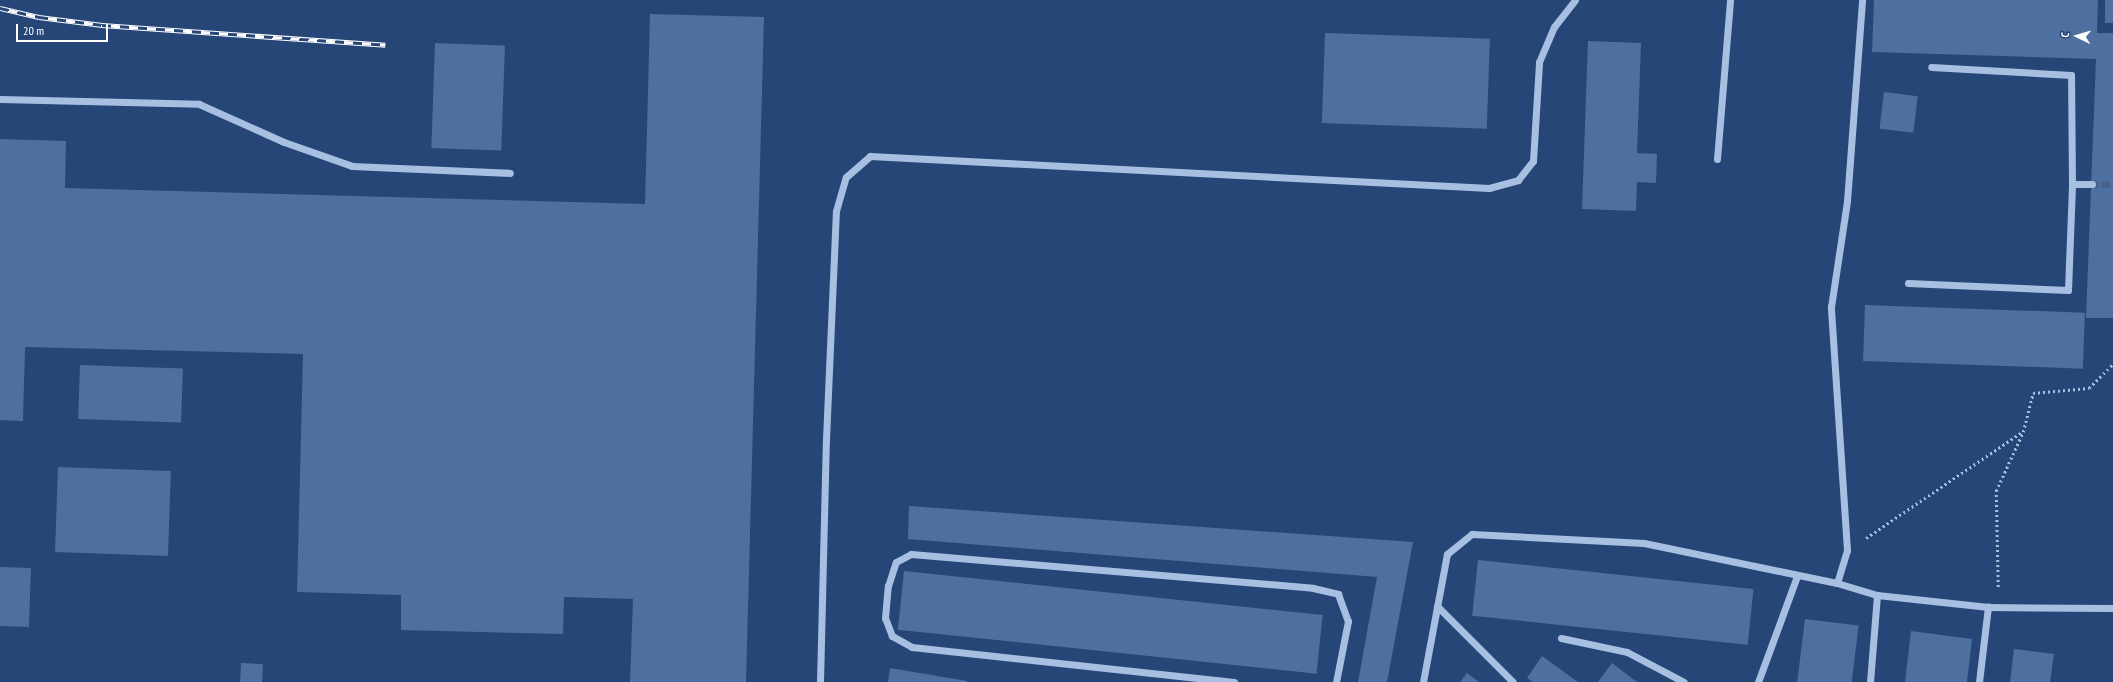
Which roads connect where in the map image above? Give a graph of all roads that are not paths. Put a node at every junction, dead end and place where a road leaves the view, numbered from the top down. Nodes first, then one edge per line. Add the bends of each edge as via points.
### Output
1 (1574, 0) edge
2 (1730, 0) edge
3 (1862, 0) edge
4 (1931, 67) dead end
5 (0, 99) edge
6 (1717, 159) dead end
7 (510, 173) dead end
8 (2072, 184) junction
9 (2092, 184) tunnel mouth
10 (1908, 283) dead end
11 (1796, 576) junction
12 (1837, 583) junction
13 (1877, 595) junction
14 (1436, 606) junction
15 (1988, 607) junction
16 (2113, 608) edge
17 (1561, 638) dead end
18 (820, 682) edge
19 (1234, 682) edge
20 (1336, 682) edge
21 (1423, 682) edge
22 (1513, 682) edge
23 (1684, 682) edge
24 (1758, 682) edge
25 (1870, 682) edge
26 (1979, 682) edge

1 - 18 lane via 1554,27 1539,62 1533,161 1518,180 1489,188 870,156 846,177 836,211 826,439
2 - 6 lane
3 - 12 lane via 1847,201 1831,307 1847,550
4 - 8 lane via 2071,75
5 - 7 lane via 199,104 284,142 352,166
8 - 9 lane
8 - 10 lane via 2068,290
11 - 12 lane
11 - 14 lane via 1644,543 1472,534 1447,554
11 - 24 lane
12 - 13 lane
13 - 15 lane
13 - 25 lane
14 - 21 lane
14 - 22 lane
15 - 16 lane
15 - 26 lane
17 - 23 lane via 1627,652
19 - 20 lane via 912,647 892,636 887,624 885,618 888,586 896,562 911,554 1320,589 1338,594 1348,621

